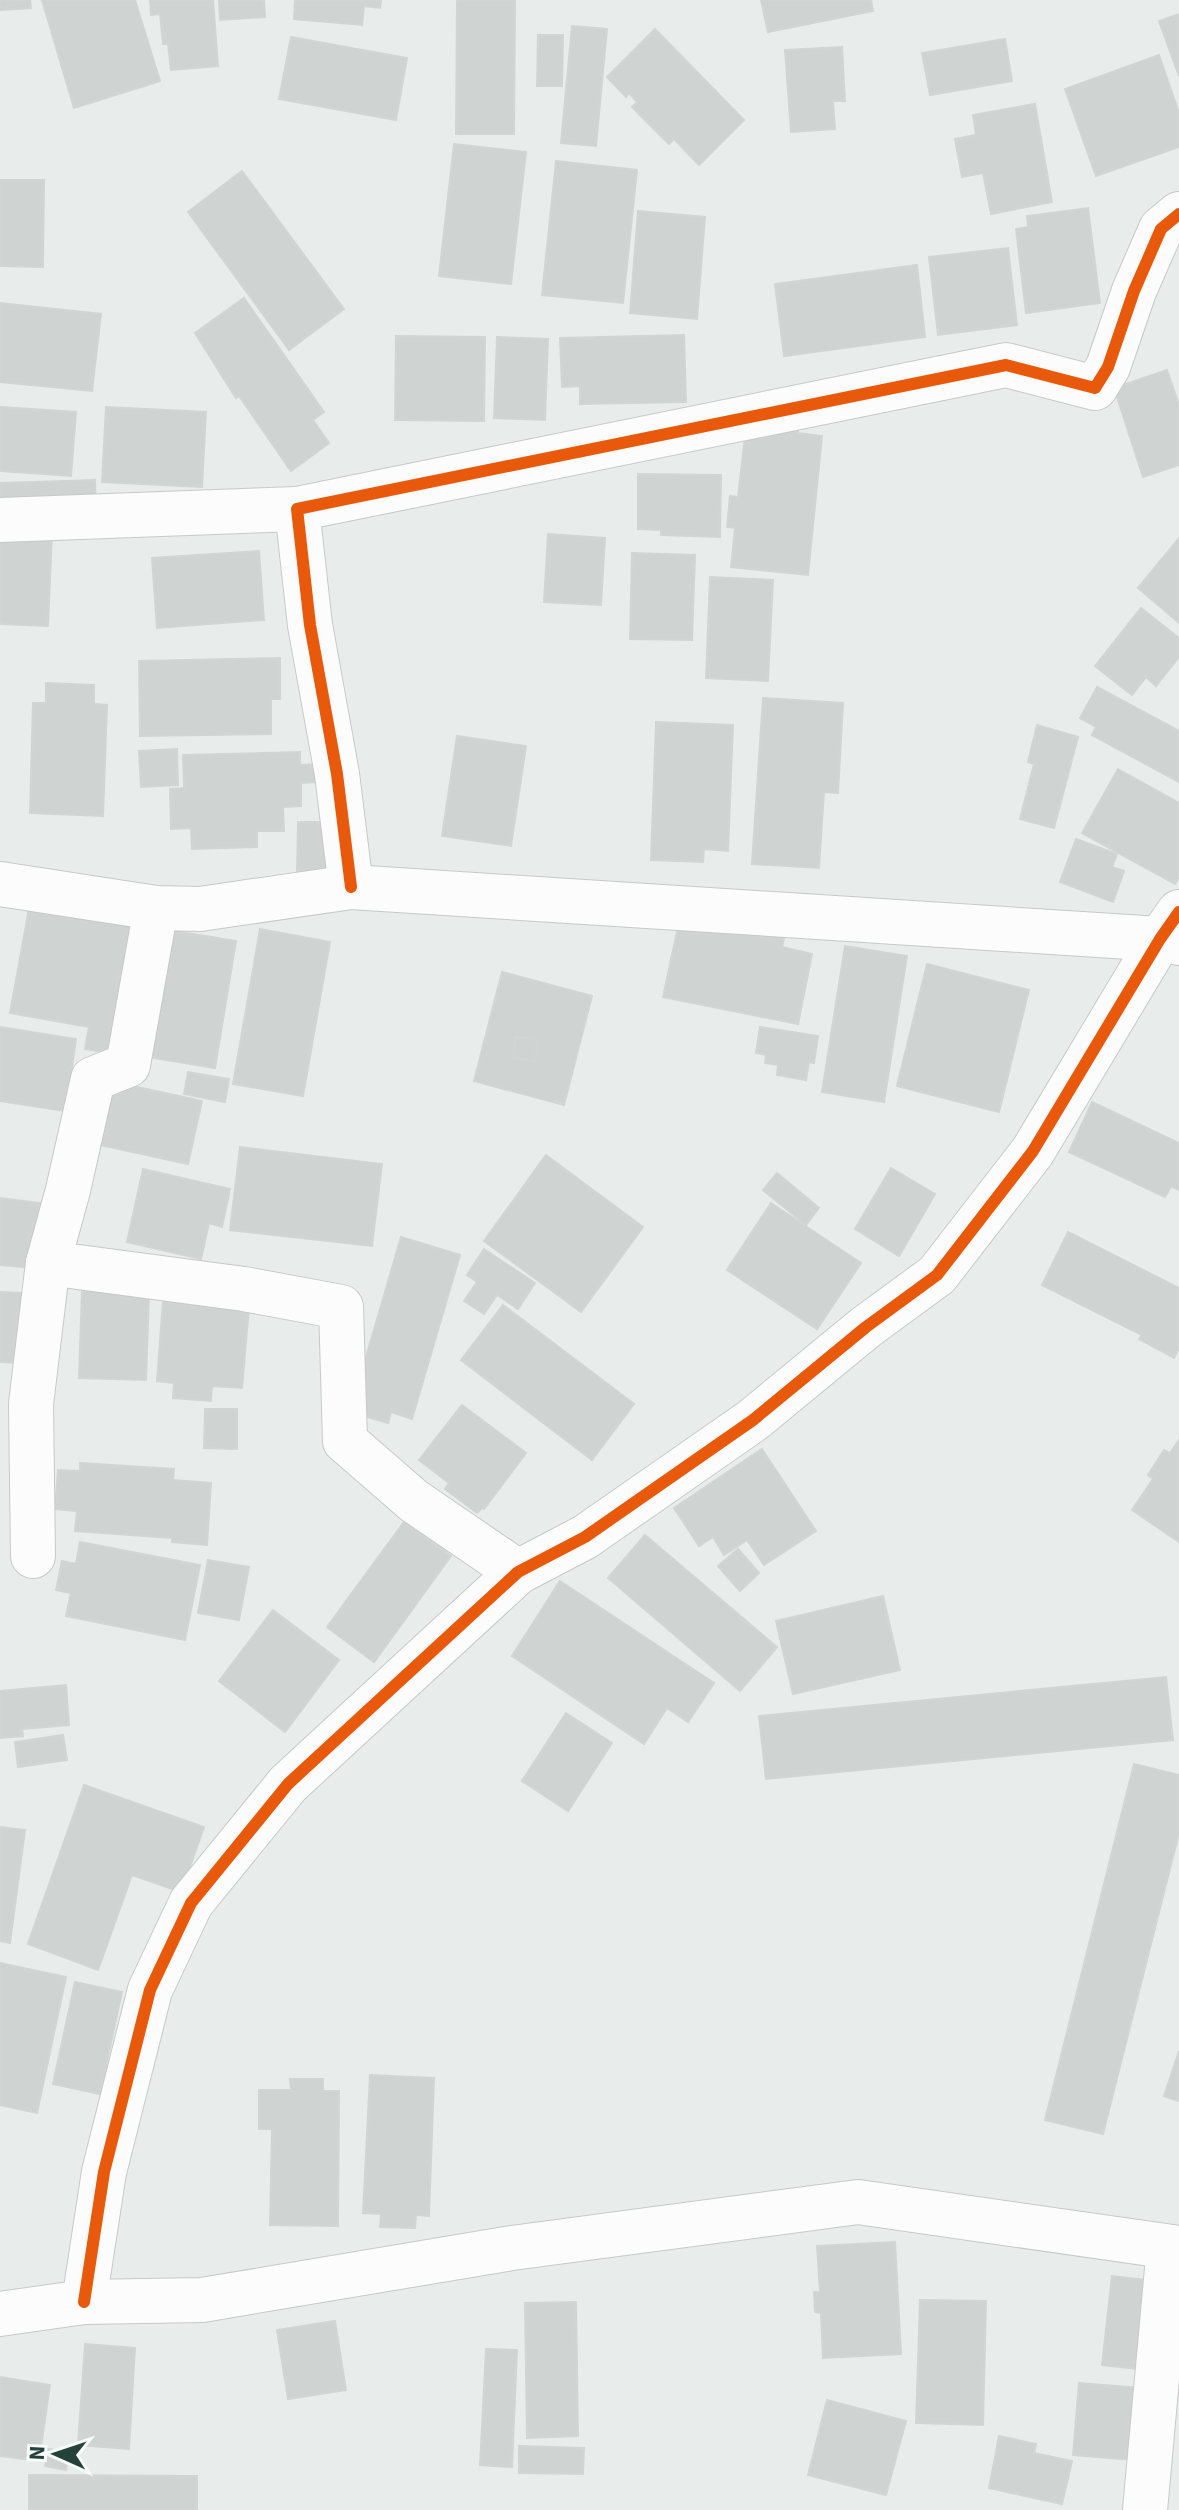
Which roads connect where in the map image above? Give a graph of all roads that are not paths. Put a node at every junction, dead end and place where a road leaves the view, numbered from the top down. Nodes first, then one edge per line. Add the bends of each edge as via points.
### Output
1 (1179, 214) edge
2 (297, 509) junction
3 (0, 520) edge
4 (0, 884) edge
5 (351, 887) junction
6 (156, 908) junction
7 (1173, 931) edge
8 (48, 1263) junction
9 (16, 1404) edge
10 (33, 1556) dead end
11 (518, 1572) junction
12 (1174, 2248) edge
13 (84, 2302) junction
14 (0, 2314) edge
15 (1145, 2510) edge

1 - 2 street via 1161,229 1095,388 1006,365
2 - 3 street
2 - 5 street
4 - 6 street
5 - 6 street via 200,909
5 - 7 street
6 - 8 street via 128,1065 93,1079
7 - 11 street via 1033,1151 937,1275 753,1420 585,1537
8 - 9 street
8 - 11 street via 341,1307 345,1441 414,1501
9 - 10 street
11 - 13 street via 288,1784 191,1903 150,1990 104,2172
12 - 13 street via 858,2202 512,2248 202,2300
12 - 15 street
13 - 14 street

